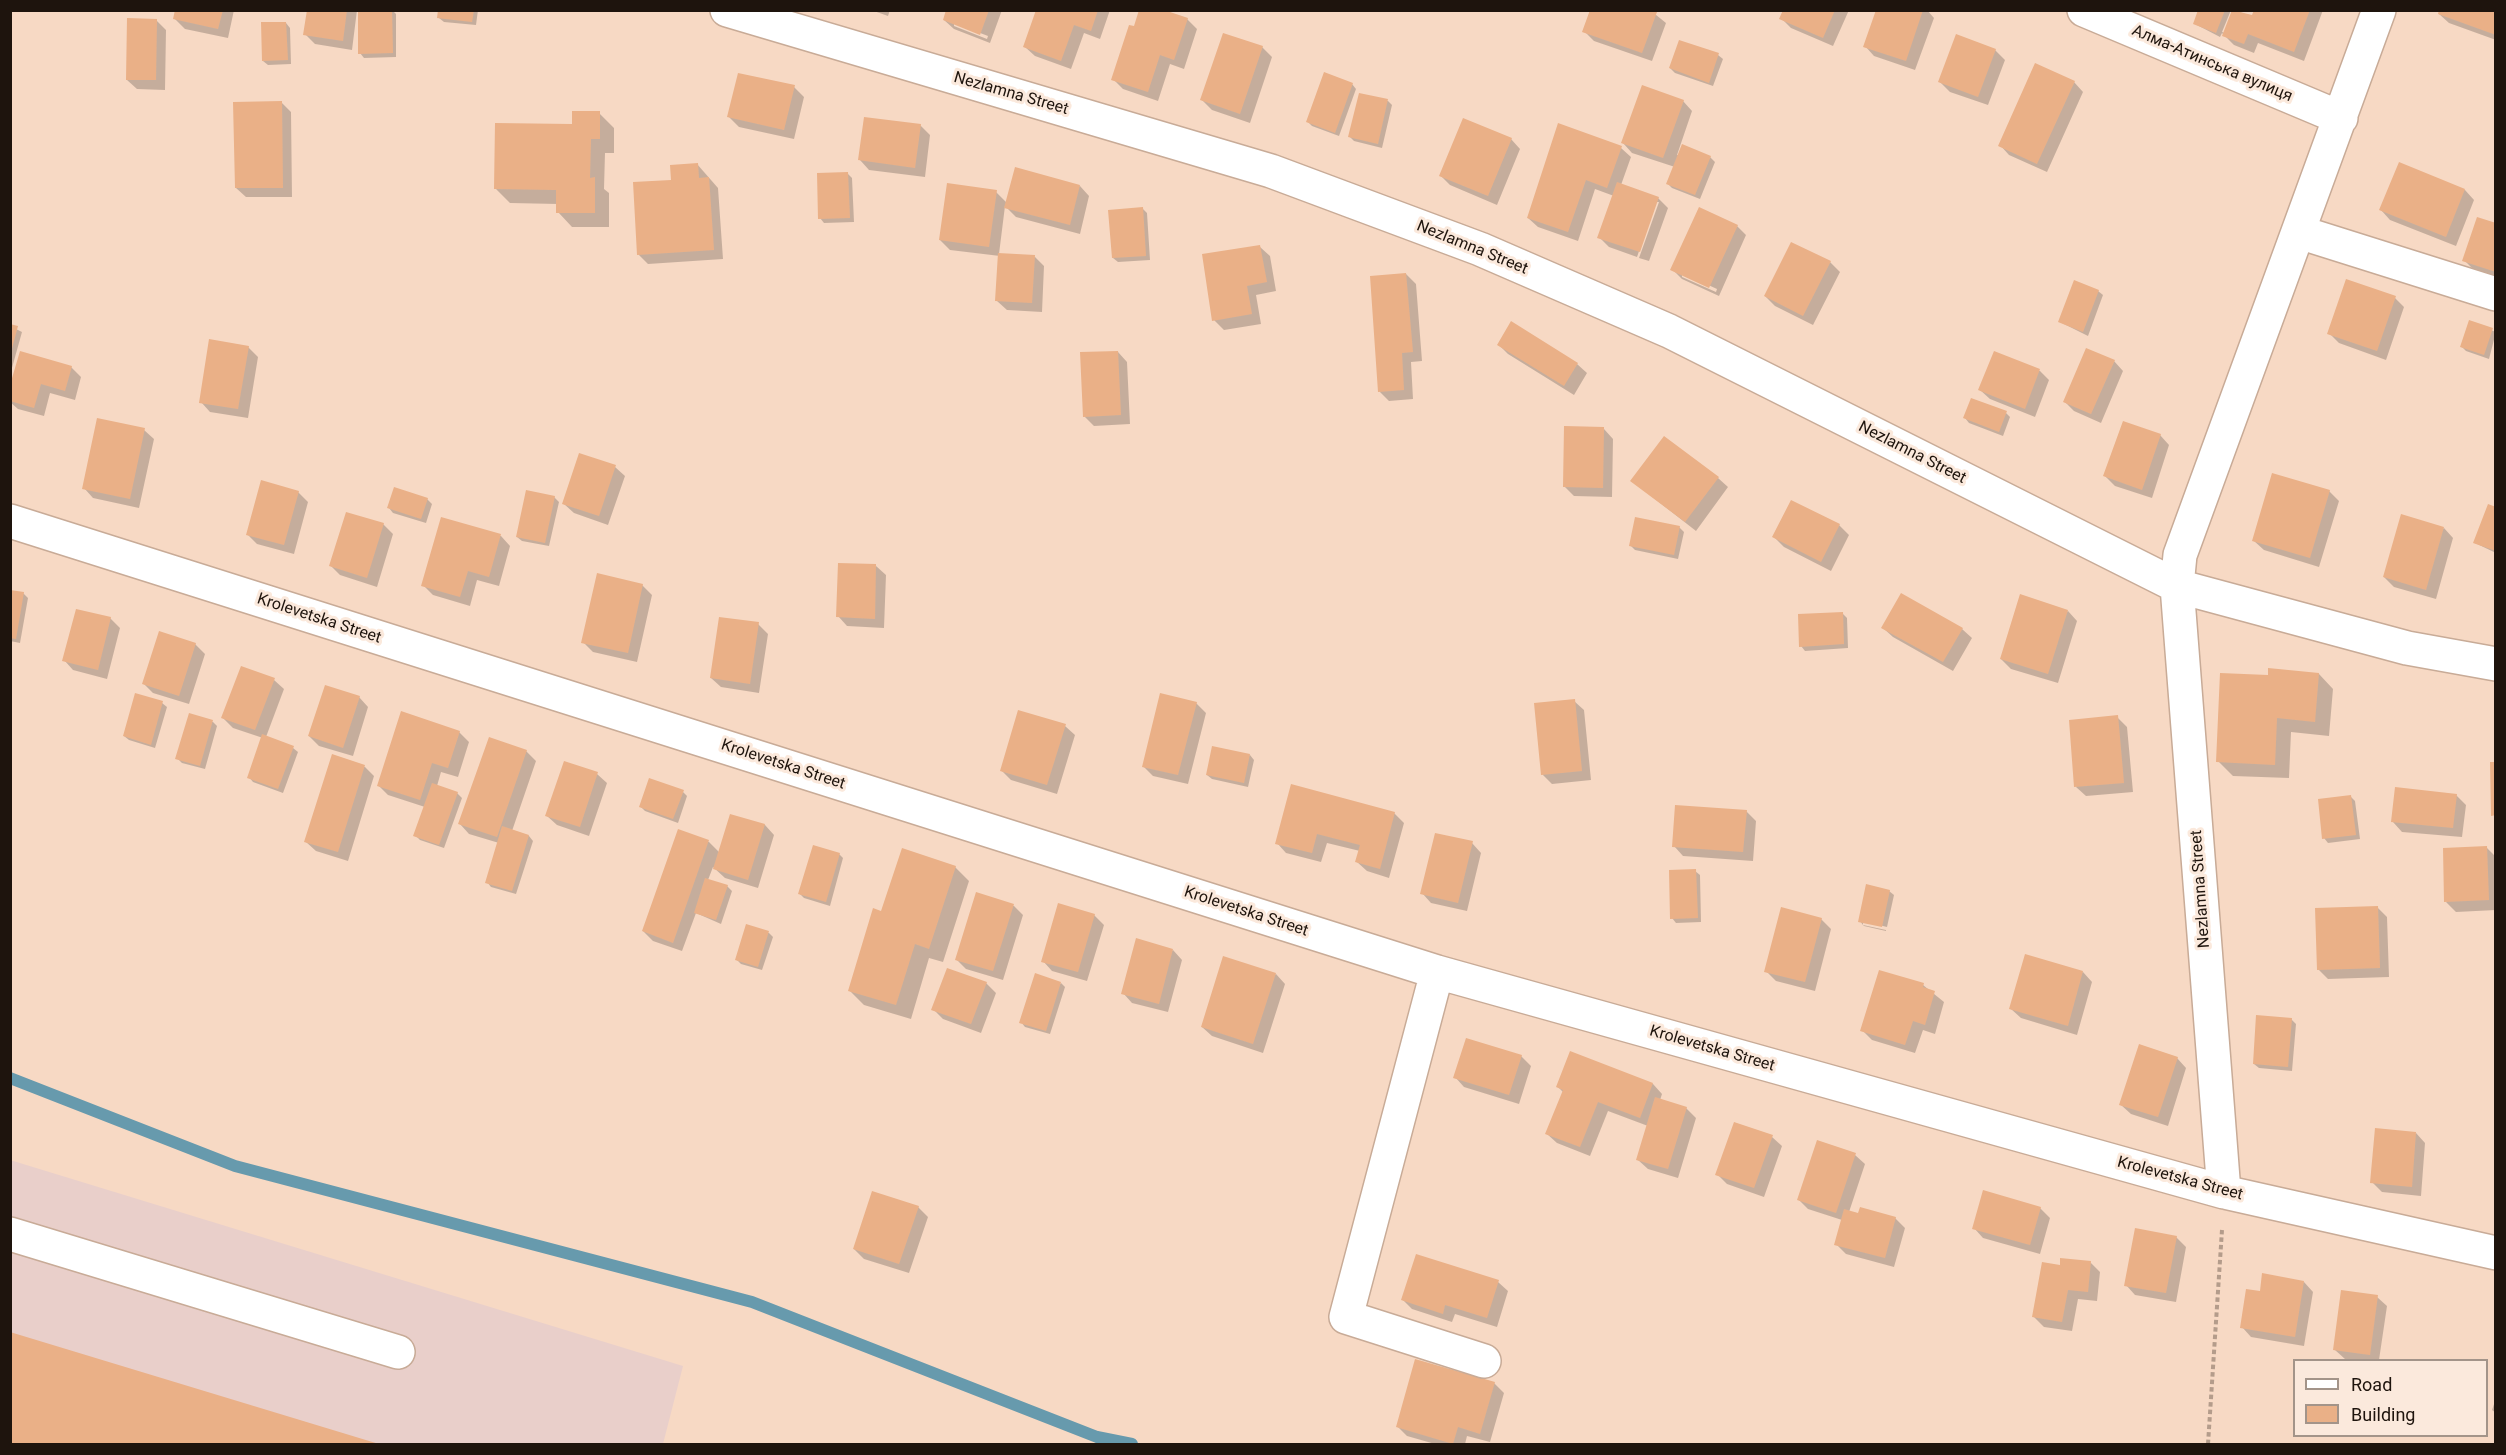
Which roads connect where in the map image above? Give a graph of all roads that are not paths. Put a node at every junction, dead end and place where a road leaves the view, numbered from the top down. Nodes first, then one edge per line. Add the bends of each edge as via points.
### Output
1 (727, 10) edge
2 (2084, 10) edge
3 (2379, 10) edge
4 (2341, 118) junction
5 (2299, 232) junction
6 (2496, 294) edge
7 (10, 521) edge
8 (2177, 586) junction
9 (2496, 664) edge
10 (1437, 972) junction
11 (2224, 1192) junction
12 (10, 1234) edge
13 (2496, 1253) edge
14 (398, 1352) dead end
15 (1484, 1361) dead end

1 - 8 street, Nezlamna Street via 1271,171 1480,249 1669,331
2 - 4 street, Алма-Атинська вулиця
3 - 4 street
4 - 5 street
5 - 6 street
5 - 8 street via 2180,555
7 - 10 street, Krolevetska Street
8 - 9 street, Nezlamna Street via 2407,648
8 - 11 street, Nezlamna Street
10 - 11 street, Krolevetska Street
10 - 15 street via 1346,1317
11 - 13 street, Krolevetska Street
12 - 14 street

